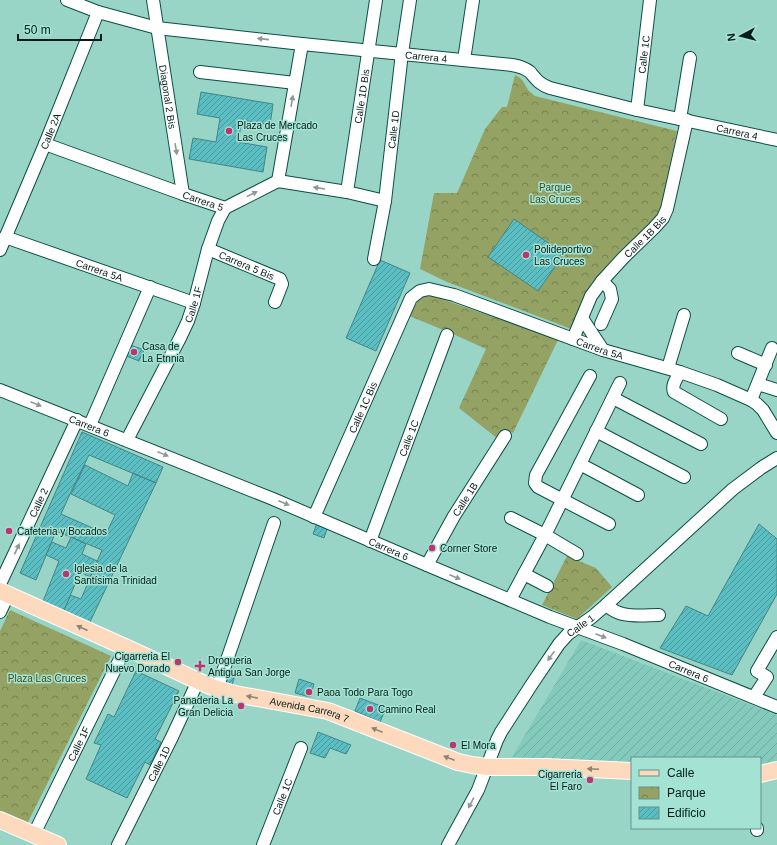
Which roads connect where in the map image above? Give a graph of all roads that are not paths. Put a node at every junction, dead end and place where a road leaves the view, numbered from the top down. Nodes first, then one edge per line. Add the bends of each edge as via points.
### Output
1 (67, 0) edge
2 (153, 0) edge
3 (376, 0) edge
4 (410, 0) edge
5 (473, 0) edge
6 (650, 0) edge
7 (98, 12) junction
8 (157, 28) junction
9 (302, 44) junction
10 (368, 50) junction
11 (402, 53) junction
12 (690, 58) dead end
13 (464, 60) junction
14 (200, 72) dead end
15 (295, 83) junction
16 (637, 110) junction
17 (684, 119) junction
18 (777, 140) edge
19 (45, 144) junction
20 (278, 181) junction
21 (347, 192) junction
22 (183, 194) junction
23 (385, 200) junction
24 (225, 208) junction
25 (5, 237) junction
26 (208, 249) junction
27 (0, 250) edge
28 (374, 260) dead end
29 (602, 281) junction
30 (150, 287) junction
31 (411, 298) joint
32 (275, 302) dead end
33 (194, 303) junction
34 (684, 315) dead end
35 (582, 318) junction
36 (601, 324) dead end
37 (447, 335) dead end
38 (573, 339) junction
39 (772, 348) dead end
40 (603, 350) junction
41 (738, 353) dead end
42 (766, 365) junction
43 (668, 368) junction
44 (680, 372) junction
45 (590, 376) dead end
46 (620, 383) dead end
47 (758, 384) junction
48 (0, 390) edge
49 (777, 390) edge
50 (613, 398) junction
51 (751, 400) junction
52 (721, 419) dead end
53 (77, 420) junction
54 (90, 425) junction
55 (596, 431) junction
56 (777, 433) edge
57 (506, 436) dead end
58 (127, 440) junction
59 (701, 444) dead end
60 (777, 458) edge
61 (580, 464) junction
62 (684, 477) dead end
63 (638, 495) dead end
64 (562, 499) junction
65 (314, 517) junction
66 (511, 518) dead end
67 (274, 523) dead end
68 (609, 524) dead end
69 (545, 535) junction
70 (370, 541) junction
71 (578, 554) dead end
72 (427, 565) junction
73 (524, 574) junction
74 (547, 586) dead end
75 (3, 590) edge
76 (510, 600) junction
77 (606, 605) junction
78 (0, 612) edge
79 (659, 615) dead end
80 (577, 627) junction
81 (777, 636) edge
82 (119, 650) junction
83 (198, 681) junction
84 (218, 689) junction
85 (754, 697) junction
86 (777, 707) edge
87 (301, 748) dead end
88 (487, 767) junction
89 (777, 770) edge
90 (631, 771) edge
91 (761, 774) edge
92 (761, 778) edge
93 (777, 778) edge
94 (0, 820) edge
95 (35, 833) junction
96 (58, 845) edge
97 (118, 845) edge
98 (262, 845) edge
99 (448, 845) edge

1 - 7 street, Carrera 4
2 - 8 street, Diagonal 2 Bis
3 - 10 street, Calle 1D Bis
4 - 11 street, Calle 1D
5 - 13 street
6 - 16 street, Calle 1C
7 - 8 street, Carrera 4
7 - 19 street, Calle 2A
9 -> 8 street, Carrera 4
8 -> 22 street, Diagonal 2 Bis
9 - 10 street, Carrera 4
9 - 15 street
10 - 11 street, Carrera 4
10 - 21 street, Calle 1D Bis
11 - 13 street, Carrera 4
11 - 23 street, Calle 1D
12 - 17 street, Calle 1B Bis
13 - 16 street, Carrera 4 via 518,66 546,87
14 - 15 street
20 -> 15 street
16 - 17 street, Carrera 4
17 - 18 street, Carrera 4
17 - 29 street, Calle 1B Bis via 668,209 654,228
19 - 22 street, Carrera 5
19 - 25 street, Calle 2A
21 -> 20 street
24 -> 20 street, Carrera 5
21 - 23 street
22 - 24 street, Carrera 5
23 - 28 street, Calle 1D
24 - 26 street, Calle 1F
25 - 27 street, Calle 2A
25 - 30 street, Carrera 5A
26 - 32 street, Carrera 5 Bis via 280,279 282,284
26 - 33 street, Calle 1F
29 - 35 street, Calle 1B Bis via 591,296
29 - 36 street via 610,289 612,299
30 - 33 street, Carrera 5A
30 - 54 street
31 - 38 street, Carrera 5A via 420,291 429,289 454,295
31 - 65 street, Calle 1C Bis
33 - 58 street, Calle 1F via 180,338
34 - 43 street
35 - 38 street, Calle 1B Bis
35 - 40 street
37 - 70 street, Calle 1C
38 - 40 street, Carrera 5A
39 - 42 street
40 - 43 street, Carrera 5A
41 - 42 street
42 - 47 street
43 - 44 street, Carrera 5A
44 - 51 street, Carrera 5A
44 - 52 street via 673,388 674,392
45 - 64 street via 536,475 535,483 538,487
46 - 50 street
47 - 49 street
47 - 51 street
48 -> 53 street, Carrera 6
50 - 55 street
50 - 59 street
51 - 56 street, Carrera 5A via 763,410
53 - 54 street, Carrera 6
75 -> 53 street, Calle 2
54 - 58 street, Carrera 6
55 - 61 street
55 - 62 street
57 - 72 street, Calle 1B via 454,516
58 -> 65 street, Carrera 6
60 - 77 street, Calle 1 via 733,489
61 - 63 street
61 - 64 street
64 - 68 street
64 - 69 street
65 - 70 street, Carrera 6
66 - 69 street
67 - 84 street
69 - 71 street
69 - 73 street
70 - 72 street, Carrera 6
72 -> 76 street, Carrera 6
73 - 74 street
73 - 76 street
75 - 78 street, Calle 2
82 -> 75 main road, Avenida Carrera 7
76 - 80 street, Carrera 6
77 - 79 street via 623,614
77 - 80 street, Calle 1
80 -> 85 street, Carrera 6
80 -> 88 street, Calle 1 via 559,644 501,732
81 - 85 street via 757,671 767,677
82 - 83 main road, Avenida Carrera 7 via 136,652
82 - 95 street, Calle 1F
83 - 84 main road, Avenida Carrera 7
83 - 97 street, Calle 1D
88 -> 84 main road, Avenida Carrera 7 via 458,762 328,711
85 - 86 street, Carrera 6
87 - 98 street, Calle 1C
90 -> 88 main road, Avenida Carrera 7
88 -> 99 street, Calle 1
89 - 91 main road
92 - 93 main road
94 - 95 main road
95 - 96 main road

